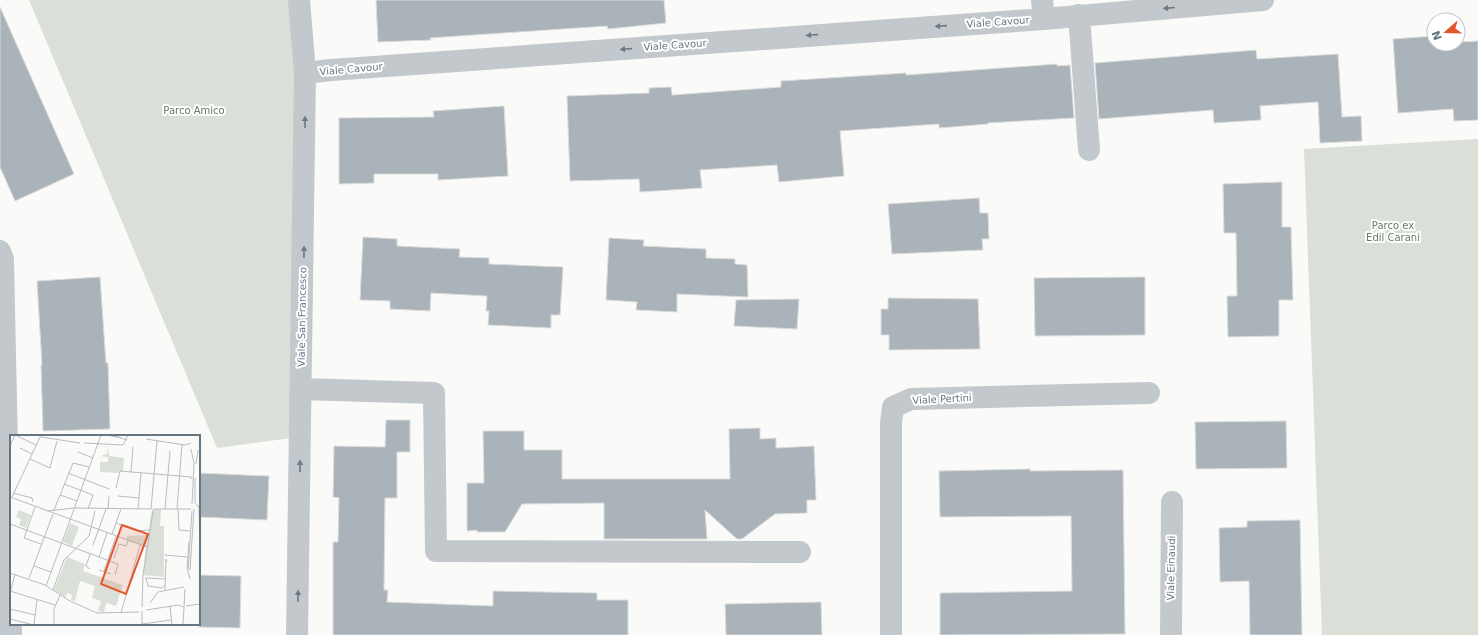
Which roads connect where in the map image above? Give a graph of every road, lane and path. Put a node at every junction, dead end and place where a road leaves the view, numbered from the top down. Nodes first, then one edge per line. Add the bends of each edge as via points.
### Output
1 (298, 0) edge
2 (1263, 0) edge
3 (1043, 9) edge
4 (1079, 15) junction
5 (305, 73) junction
6 (1089, 150) dead end
7 (0, 251) edge
8 (301, 389) junction
9 (1149, 393) dead end
10 (1172, 502) dead end
11 (800, 552) dead end
12 (10, 588) edge
13 (11, 625) edge
14 (11, 635) edge
15 (297, 635) edge
16 (891, 635) edge
17 (1170, 635) edge

1 - 5 street, Viale San Francesco
2 -> 4 street, Viale Cavour
3 - 4 street, Viale Cavour
3 -> 5 street, Viale Cavour
4 - 6 street
8 -> 5 street, Viale San Francesco
7 - 12 street via 3,259
8 - 11 street via 434,393 436,551
15 -> 8 street, Viale San Francesco
9 - 16 street, Viale Pertini via 911,399 893,407
10 - 17 street, Viale Einaudi
13 - 14 street

